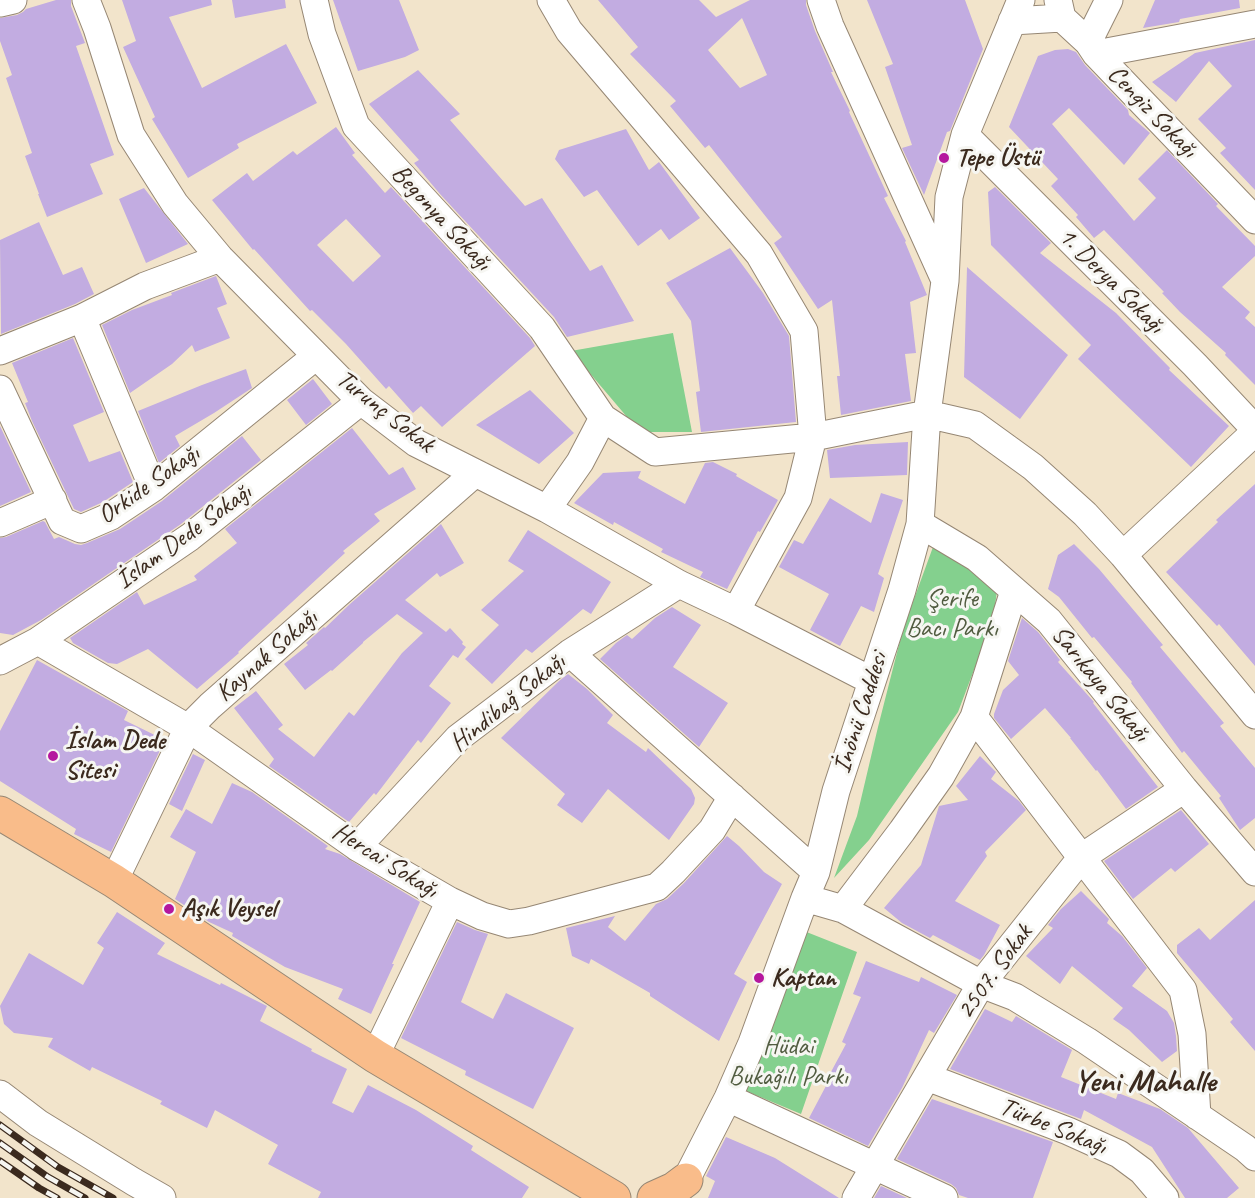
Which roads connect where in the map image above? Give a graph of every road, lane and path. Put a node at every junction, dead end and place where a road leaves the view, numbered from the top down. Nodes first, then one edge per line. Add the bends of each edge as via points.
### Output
1 (13, 0) edge
2 (86, 0) edge
3 (314, 0) edge
4 (551, 0) edge
5 (821, 0) edge
6 (1109, 0) edge
7 (0, 3) edge
8 (1060, 9) edge
9 (1016, 10) edge
10 (1255, 24) edge
11 (1092, 48) junction
12 (965, 135) junction
13 (1255, 220) edge
14 (220, 258) junction
15 (945, 281) junction
16 (82, 318) junction
17 (0, 351) edge
18 (316, 356) junction
19 (0, 389) edge
20 (361, 400) junction
21 (927, 414) junction
22 (603, 418) junction
23 (1255, 430) edge
24 (813, 437) junction
25 (475, 473) junction
26 (153, 488) junction
27 (53, 500) junction
28 (547, 509) junction
29 (0, 523) edge
30 (920, 524) junction
31 (1123, 555) junction
32 (679, 584) junction
33 (1014, 591) junction
34 (736, 611) junction
35 (38, 641) junction
36 (0, 647) edge
37 (570, 653) junction
38 (0, 662) edge
39 (872, 681) junction
40 (1255, 715) edge
41 (974, 717) junction
42 (188, 728) junction
43 (1184, 789) junction
44 (732, 797) junction
45 (6, 819) edge
46 (357, 847) junction
47 (1082, 857) junction
48 (816, 872) junction
49 (1255, 872) edge
50 (114, 882) junction
51 (804, 898) junction
52 (450, 901) junction
53 (843, 909) junction
54 (981, 984) junction
55 (375, 1056) junction
56 (927, 1077) junction
57 (0, 1094) edge
58 (728, 1098) junction
59 (1197, 1116) junction
60 (1255, 1157) edge
61 (873, 1166) junction
62 (682, 1189) edge
63 (162, 1198) edge
64 (614, 1198) edge
65 (654, 1198) edge
66 (856, 1198) edge
67 (944, 1198) edge
68 (1165, 1198) edge

1 - 7 street
2 - 14 street, Turunç Sokak via 131,135 175,204
3 - 22 street, Begonya Sokağı via 322,34 356,126 542,328
4 - 24 street via 569,31 759,254 804,331
5 - 15 street
6 - 11 street
8 - 9 street
8 - 11 street, Cengiz Sokağı
9 - 12 street, İnönü Caddesi
10 - 11 street
11 - 13 street, Cengiz Sokağı
12 - 15 street, İnönü Caddesi via 949,197
12 - 23 street, 1. Derya Sokağı
14 - 16 street via 145,286
14 - 18 street, Turunç Sokak
15 - 21 street, İnönü Caddesi
16 - 17 street
16 - 26 street
18 - 20 street, Turunç Sokak
18 - 26 street, Orkide Sokağı
19 - 27 street, Orkide Sokağı
20 - 25 street, Turunç Sokak via 416,443
20 - 35 street, İslam Dede Sokağı via 190,537
21 - 24 street
21 - 30 street, İnönü Caddesi
21 - 31 street via 975,425 1033,467
22 - 24 street via 655,452
22 - 28 street via 580,462
23 - 31 street
24 - 34 street via 798,498
25 - 28 street, Turunç Sokak
25 - 42 street, Kaynak Sokağı
26 - 27 street, Orkide Sokağı via 111,516 81,530 62,521
27 - 29 street
28 - 32 street, Turunç Sokak
30 - 33 street, Sarıkaya Sokağı via 977,558
30 - 39 street, İnönü Caddesi
31 - 40 street
32 - 34 street, Turunç Sokak
32 - 37 street, Hindibağ Sokağı
33 - 41 street
33 - 43 street, Sarıkaya Sokağı via 1050,621
34 - 39 street, Turunç Sokak
35 - 36 street
35 - 38 street, İslam Dede Sokağı
35 - 42 street, Hercai Sokağı
37 - 44 street
37 - 46 street, Hindibağ Sokağı via 458,738
39 - 48 street, İnönü Caddesi via 836,792
41 - 47 street
41 - 53 street via 941,776
42 - 46 street, Hercai Sokağı
42 - 50 street, Kaynak Sokağı
43 - 47 street, 2507. Sokak
43 - 49 street, Sarıkaya Sokağı
44 - 48 street
44 - 52 street, Hercai Sokağı via 712,830 657,888 509,924
45 - 50 main road
46 - 52 street, Hercai Sokağı
47 - 54 street, 2507. Sokak
47 - 59 street via 1182,990 1192,1034
48 - 51 street, İnönü Caddesi
50 - 55 main road
51 - 53 street
51 - 58 street, İnönü Caddesi
52 - 55 street
53 - 54 street
54 - 56 street, 2507. Sokak
54 - 59 street via 1016,997 1077,1034
55 - 64 main road
56 - 61 street, 2507. Sokak
56 - 68 street, Türbe Sokağı via 1119,1154 1142,1171
57 - 63 street via 38,1123
58 - 61 street
58 - 62 street, İnönü Caddesi
59 - 60 street
61 - 66 street, 2507. Sokak
61 - 67 street
62 - 65 main road

